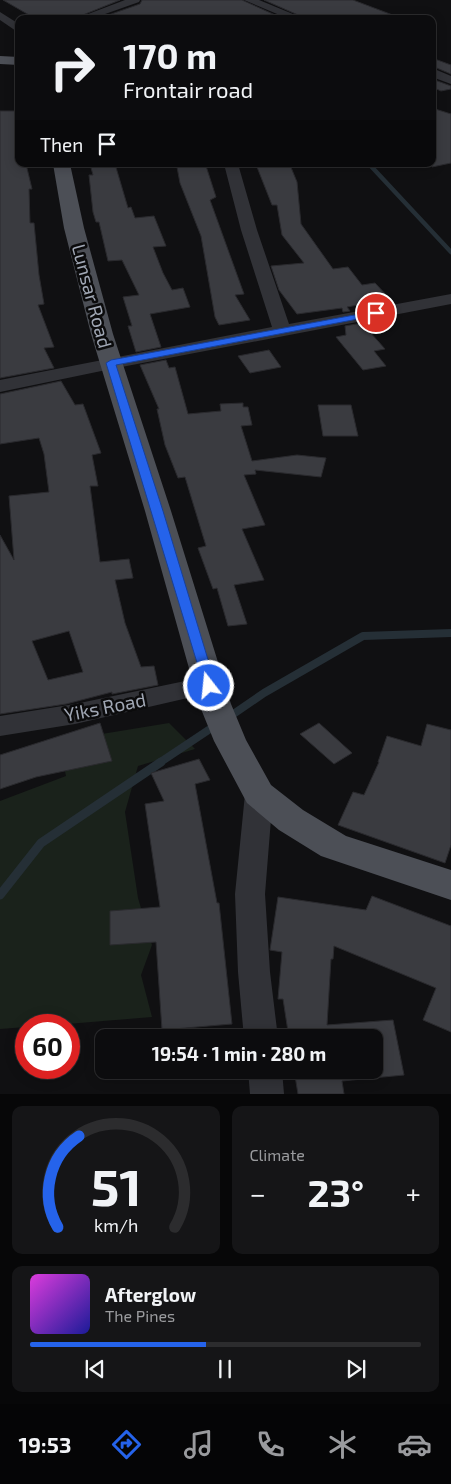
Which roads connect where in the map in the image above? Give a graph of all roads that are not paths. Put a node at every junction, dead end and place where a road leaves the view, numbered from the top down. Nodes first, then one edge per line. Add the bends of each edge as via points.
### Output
1 (135, 0) edge
2 (249, 0) edge
3 (0, 15) edge
4 (92, 15) edge
5 (289, 15) edge
6 (15, 27) edge
7 (0, 60) edge
8 (15, 61) edge
9 (436, 74) edge
10 (451, 80) edge
11 (62, 167) edge
12 (232, 167) edge
13 (451, 299) edge
14 (282, 331) junction
15 (111, 363) junction
16 (0, 386) edge
17 (212, 695) junction
18 (0, 726) edge
19 (258, 794) junction
20 (451, 885) edge
21 (260, 1029) edge
22 (265, 1079) edge
23 (267, 1094) edge

1 - 4 street
2 - 5 street
3 - 6 street
7 - 8 main road
9 - 10 street
11 - 15 main road, Lunsar Road via 74,228
12 - 14 street
13 - 14 street
14 - 15 street
15 - 16 street
15 - 17 main road, Lunsar Road
17 - 18 street, Yiks Road
17 - 19 main road, Lunsar Road via 230,741
19 - 20 main road via 334,846
19 - 21 street via 250,894
22 - 23 street

